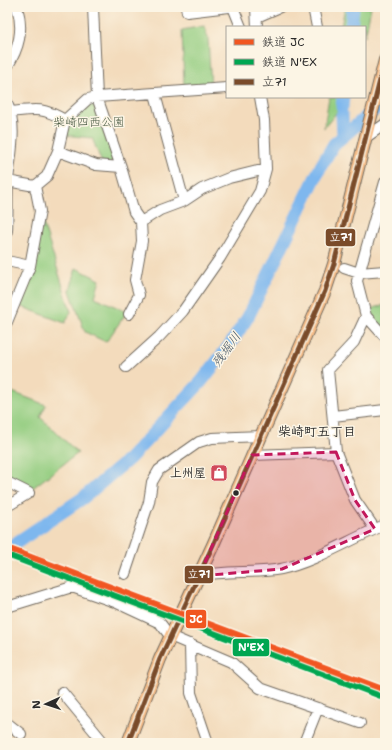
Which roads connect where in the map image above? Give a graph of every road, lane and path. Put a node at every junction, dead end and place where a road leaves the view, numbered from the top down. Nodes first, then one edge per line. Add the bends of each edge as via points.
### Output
1 (17, 7) edge
2 (93, 7) edge
3 (186, 7) edge
4 (229, 7) edge
5 (233, 7) edge
6 (280, 7) edge
7 (313, 7) edge
8 (7, 8) edge
9 (257, 17) edge
10 (241, 26) edge
11 (317, 26) edge
12 (385, 60) edge
13 (7, 67) edge
14 (226, 88) edge
15 (155, 94) junction
16 (97, 97) junction
17 (260, 98) edge
18 (9, 108) edge
19 (65, 120) junction
20 (385, 124) edge
21 (365, 138) junction
22 (58, 151) junction
23 (121, 167) junction
24 (266, 169) junction
25 (8, 181) edge
26 (385, 182) edge
27 (35, 186) junction
28 (184, 201) junction
29 (141, 222) junction
30 (7, 231) edge
31 (7, 261) edge
32 (30, 266) junction
33 (344, 268) dead end
34 (385, 271) edge
35 (359, 273) junction
36 (129, 314) dead end
37 (366, 316) junction
38 (7, 322) edge
39 (385, 337) edge
40 (126, 367) dead end
41 (385, 410) edge
42 (333, 416) junction
43 (261, 436) junction
44 (336, 452) junction
45 (252, 455) junction
46 (7, 482) edge
47 (11, 504) dead end
48 (385, 525) edge
49 (375, 529) junction
50 (125, 574) dead end
51 (199, 576) junction
52 (7, 607) edge
53 (170, 636) junction
54 (190, 644) junction
55 (62, 692) dead end
56 (318, 708) junction
57 (7, 723) edge
58 (360, 723) dead end
59 (21, 734) dead end
60 (104, 743) edge
61 (128, 743) edge
62 (208, 743) edge
63 (304, 743) edge

1 - 8 street
1 - 13 street via 20,22 19,43
2 - 16 street
3 - 4 street via 186,12
5 - 10 street
6 - 9 street
7 - 11 street
12 - 21 main road
14 - 15 street
15 - 16 street
15 - 28 street
16 - 19 street via 88,99
16 - 23 street
17 - 24 street via 264,120
18 - 19 street via 49,111
18 - 25 street via 12,132
19 - 22 street
20 - 21 street
21 - 43 main road via 328,284
22 - 23 street via 96,165
22 - 27 street via 47,176
23 - 29 street via 134,212
24 - 28 street via 222,181 202,189
24 - 40 street via 260,191 220,258 183,311
25 - 27 street
25 - 30 street
26 - 35 street
27 - 32 street via 40,210
28 - 29 street via 160,210
29 - 36 street via 142,241 135,280 139,295
31 - 32 street
32 - 38 street
33 - 35 street
34 - 35 street
35 - 37 street via 357,281
37 - 39 street
37 - 42 street via 354,342 328,370
41 - 42 street
42 - 44 street
43 - 45 main road
43 - 50 street via 212,438 199,442 159,470 152,482 149,502
44 - 45 street
44 - 49 street via 355,500
45 - 51 main road
46 - 47 street via 29,493
48 - 49 street
49 - 51 street via 282,569
51 - 53 main road
52 - 53 street via 72,587 142,613 160,623
53 - 54 street
53 - 61 main road
54 - 56 street via 231,662 260,688
54 - 62 street via 191,693
55 - 60 street
56 - 58 street
56 - 63 street
57 - 59 street

